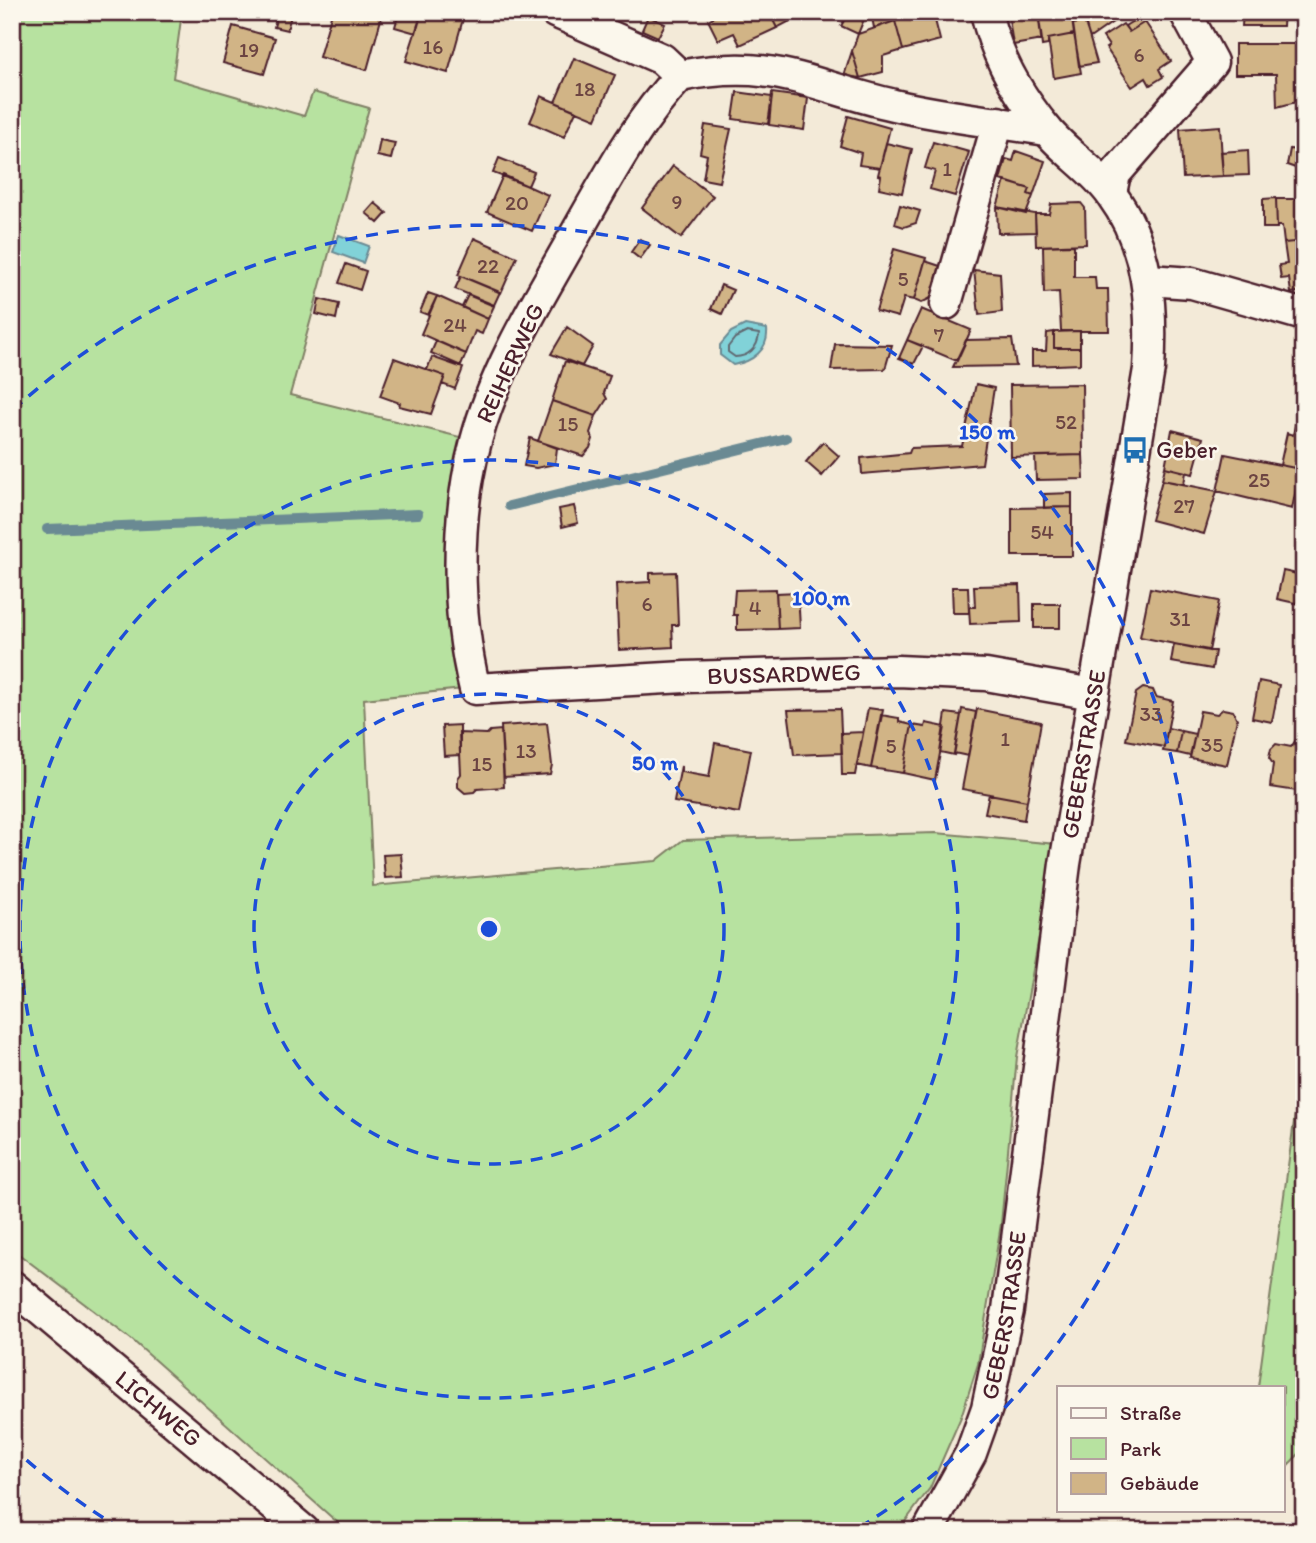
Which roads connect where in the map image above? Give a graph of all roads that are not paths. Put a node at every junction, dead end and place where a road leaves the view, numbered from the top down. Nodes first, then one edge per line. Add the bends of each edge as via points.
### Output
1 (555, 12) edge
2 (986, 12) edge
3 (1185, 12) edge
4 (680, 76) junction
5 (998, 122) junction
6 (1047, 130) junction
7 (1111, 193) junction
8 (1148, 280) junction
9 (946, 304) dead end
10 (1304, 315) edge
11 (475, 690) joint
12 (1093, 694) junction
13 (12, 1286) edge
14 (304, 1531) edge
15 (928, 1531) edge

1 - 4 street via 662,59
2 - 6 street, GEBERSTRASSE via 1003,67
3 - 7 street via 1212,62 1115,174
4 - 5 street via 716,69 772,70 894,105
4 - 11 street, REIHERWEG via 642,121 579,227 510,356 476,439 464,503 462,566
5 - 6 street
5 - 9 street
6 - 7 street, GEBERSTRASSE
7 - 8 street, GEBERSTRASSE via 1131,228
8 - 10 street via 1192,283
8 - 12 street, GEBERSTRASSE via 1149,369
11 - 12 street, BUSSARDWEG via 685,677 898,671 986,675
12 - 15 street, GEBERSTRASSE via 1065,864 1008,1310 975,1442
13 - 14 street, LICHWEG

